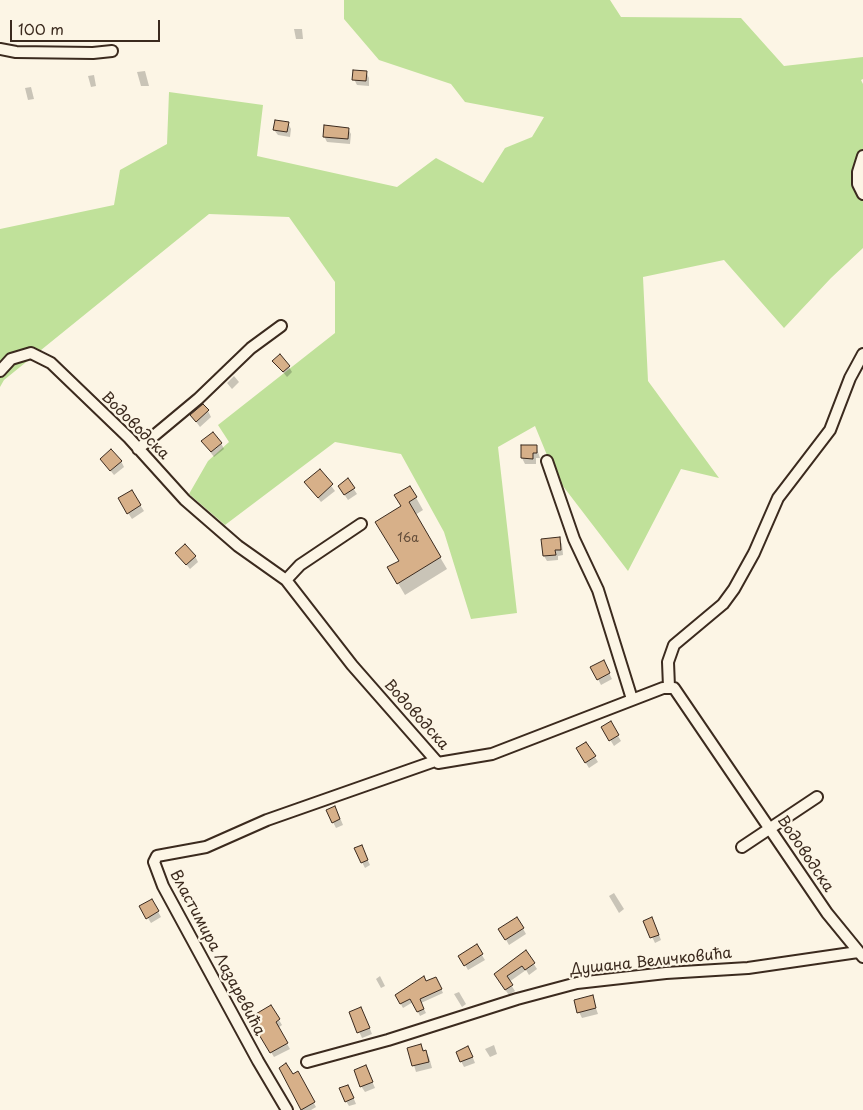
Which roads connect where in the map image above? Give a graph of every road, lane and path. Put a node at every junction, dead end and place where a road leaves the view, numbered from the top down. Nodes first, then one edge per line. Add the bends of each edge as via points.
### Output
1 (0, 49) edge
2 (112, 51) dead end
3 (863, 156) edge
4 (863, 194) edge
5 (281, 326) dead end
6 (863, 354) edge
7 (0, 371) edge
8 (138, 449) junction
9 (548, 461) dead end
10 (361, 524) dead end
11 (286, 580) junction
12 (669, 687) junction
13 (632, 699) junction
14 (435, 761) junction
15 (817, 797) dead end
16 (771, 829) junction
17 (742, 847) dead end
18 (860, 955) edge
19 (307, 1062) dead end
20 (288, 1110) edge

1 - 2 street via 26,52
3 - 4 street via 858,172 858,184
5 - 8 street via 251,348
6 - 12 street via 830,430 778,498 734,589 723,604 674,645 668,662
7 - 8 street, Водоводска via 11,359 31,352 51,363
8 - 11 street, Водоводска via 192,506 238,546
9 - 13 street via 574,539 598,590
10 - 11 street via 300,565
11 - 14 street, Водоводска via 352,665
12 - 13 street, Водоводска
12 - 16 street, Водоводска via 676,690
13 - 14 street, Водоводска via 492,754 451,762
14 - 20 street, Властимира Лазаревића via 267,820 206,847 157,856 154,862 253,1052
15 - 16 street
16 - 17 street
16 - 18 street, Водоводска via 827,913
18 - 19 street, Душана Величковића via 577,983

